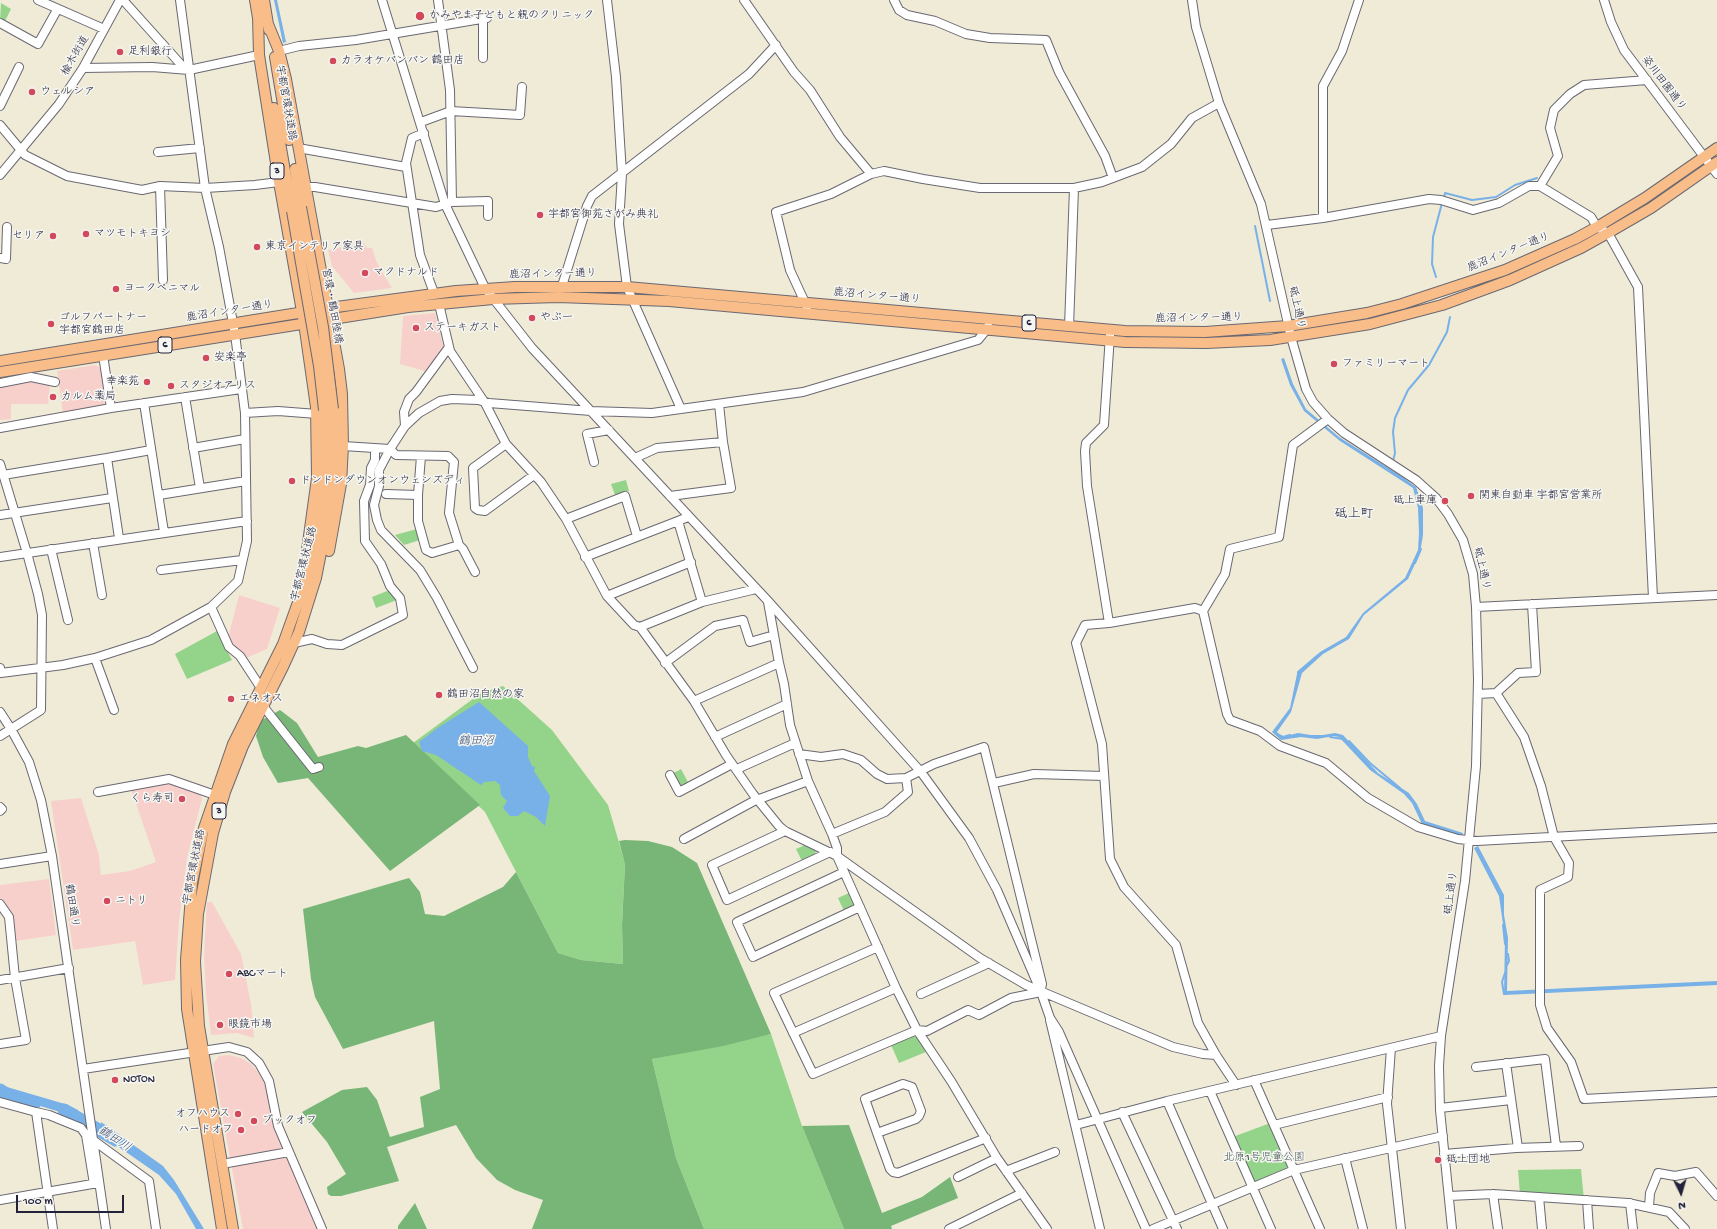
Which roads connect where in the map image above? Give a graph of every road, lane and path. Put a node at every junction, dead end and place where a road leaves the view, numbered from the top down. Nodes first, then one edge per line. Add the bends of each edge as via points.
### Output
1 (38, 0) edge
2 (122, 0) edge
3 (180, 0) edge
4 (255, 0) edge
5 (264, 0) edge
6 (382, 0) edge
7 (438, 0) edge
8 (607, 0) edge
9 (744, 0) edge
10 (894, 0) edge
11 (1192, 0) edge
12 (1359, 0) edge
13 (1604, 0) edge
14 (57, 10) junction
15 (258, 17) junction
16 (0, 24) edge
17 (268, 24) junction
18 (442, 26) junction
19 (104, 29) junction
20 (393, 33) junction
21 (776, 45) junction
22 (279, 51) junction
23 (259, 55) junction
24 (483, 58) dead end
25 (19, 67) dead end
26 (83, 68) junction
27 (187, 70) junction
28 (1647, 80) junction
29 (522, 87) dead end
30 (1219, 102) junction
31 (0, 106) edge
32 (450, 111) junction
33 (421, 122) junction
34 (0, 125) edge
35 (424, 133) junction
36 (200, 148) junction
37 (298, 148) junction
38 (1717, 148) edge
39 (21, 151) junction
40 (158, 152) dead end
41 (1705, 158) junction
42 (406, 166) junction
43 (1715, 168) edge
44 (622, 174) junction
45 (871, 174) junction
46 (0, 175) edge
47 (1113, 178) junction
48 (279, 182) junction
49 (160, 186) junction
50 (1540, 186) junction
51 (305, 187) junction
52 (205, 188) junction
53 (1074, 188) junction
54 (411, 203) junction
55 (448, 203) junction
56 (297, 209) junction
57 (488, 216) dead end
58 (1323, 218) junction
59 (1267, 225) junction
60 (8, 227) dead end
61 (1597, 227) junction
62 (1608, 233) junction
63 (0, 258) edge
64 (163, 280) dead end
65 (562, 286) junction
66 (627, 287) junction
67 (485, 288) junction
68 (434, 294) junction
69 (493, 299) junction
70 (632, 299) junction
71 (806, 303) junction
72 (439, 304) junction
73 (329, 308) junction
74 (302, 312) junction
75 (808, 314) junction
76 (331, 319) junction
77 (232, 323) junction
78 (304, 323) junction
79 (988, 324) junction
80 (1288, 326) junction
81 (1069, 327) junction
82 (235, 334) junction
83 (1110, 335) junction
84 (1291, 338) junction
85 (449, 347) junction
86 (103, 355) junction
87 (0, 361) edge
88 (0, 372) edge
89 (55, 382) dead end
90 (0, 383) edge
91 (241, 389) junction
92 (185, 397) junction
93 (484, 401) junction
94 (144, 403) junction
95 (719, 404) junction
96 (111, 408) junction
97 (681, 409) junction
98 (325, 411) junction
99 (591, 411) junction
100 (245, 413) junction
101 (1328, 420) junction
102 (405, 426) junction
103 (0, 428) edge
104 (609, 430) junction
105 (245, 439) junction
106 (723, 442) junction
107 (506, 444) junction
108 (343, 446) junction
109 (193, 448) junction
110 (390, 448) junction
111 (375, 449) junction
112 (152, 450) junction
113 (421, 456) junction
114 (106, 458) junction
115 (635, 458) junction
116 (594, 462) dead end
117 (0, 464) edge
118 (3, 475) junction
119 (534, 476) junction
120 (246, 481) junction
121 (200, 488) junction
122 (386, 494) dead end
123 (159, 495) junction
124 (418, 495) junction
125 (670, 496) junction
126 (112, 498) junction
127 (15, 513) junction
128 (0, 515) edge
129 (688, 517) junction
130 (566, 519) junction
131 (247, 521) junction
132 (678, 521) junction
133 (164, 532) junction
134 (637, 536) junction
135 (119, 538) junction
136 (93, 542) junction
137 (458, 545) junction
138 (51, 549) junction
139 (27, 553) junction
140 (0, 557) edge
141 (585, 557) junction
142 (242, 560) junction
143 (691, 562) junction
144 (161, 570) dead end
145 (474, 572) dead end
146 (311, 579) junction
147 (756, 589) junction
148 (102, 595) dead end
149 (1717, 595) edge
150 (606, 596) junction
151 (1653, 598) junction
152 (768, 601) junction
153 (702, 602) junction
154 (1532, 604) junction
155 (211, 607) junction
156 (1476, 607) junction
157 (1203, 611) junction
158 (68, 620) dead end
159 (1109, 623) junction
160 (640, 628) junction
161 (774, 635) junction
162 (294, 643) junction
163 (95, 658) junction
164 (666, 662) junction
165 (779, 663) junction
166 (0, 668) edge
167 (473, 668) dead end
168 (41, 669) junction
169 (261, 688) junction
170 (1496, 692) junction
171 (1478, 694) junction
172 (694, 701) junction
173 (787, 704) junction
174 (263, 706) junction
175 (114, 710) dead end
176 (0, 712) edge
177 (11, 729) junction
178 (0, 736) edge
179 (715, 736) junction
180 (795, 743) junction
181 (799, 754) junction
182 (735, 766) junction
183 (319, 768) dead end
184 (921, 772) junction
185 (670, 775) dead end
186 (1104, 776) junction
187 (906, 778) junction
188 (808, 781) junction
189 (994, 783) junction
190 (98, 792) dead end
191 (215, 796) junction
192 (759, 801) junction
193 (0, 807) edge
194 (0, 811) edge
195 (1717, 828) edge
196 (785, 831) junction
197 (832, 834) junction
198 (1554, 837) junction
199 (684, 839) dead end
200 (1470, 841) junction
201 (834, 854) junction
202 (52, 856) junction
203 (0, 863) edge
204 (844, 872) junction
205 (0, 904) edge
206 (860, 907) junction
207 (878, 947) junction
208 (989, 963) junction
209 (69, 968) junction
210 (15, 978) junction
211 (0, 980) edge
212 (896, 988) junction
213 (1041, 992) junction
214 (921, 994) dead end
215 (1050, 1018) junction
216 (917, 1030) junction
217 (793, 1033) junction
218 (1441, 1036) junction
219 (0, 1044) edge
220 (1391, 1048) junction
221 (197, 1052) junction
222 (1216, 1055) junction
223 (1506, 1063) junction
224 (1476, 1067) dead end
225 (83, 1069) junction
226 (1254, 1080) junction
227 (1236, 1085) junction
228 (1210, 1091) junction
229 (1717, 1092) edge
230 (1388, 1097) junction
231 (1511, 1100) junction
232 (1167, 1101) junction
233 (0, 1102) edge
234 (1440, 1108) junction
235 (36, 1112) junction
236 (1122, 1112) junction
237 (1097, 1118) junction
238 (1076, 1125) junction
239 (1274, 1125) junction
240 (877, 1134) junction
241 (1443, 1136) junction
242 (986, 1138) junction
243 (93, 1140) junction
244 (1556, 1146) junction
245 (1579, 1146) dead end
246 (1392, 1147) junction
247 (1518, 1148) junction
248 (289, 1152) junction
249 (1055, 1152) dead end
250 (1444, 1154) junction
251 (997, 1158) junction
252 (1345, 1158) junction
253 (222, 1164) junction
254 (1294, 1170) junction
255 (1006, 1171) junction
256 (958, 1177) dead end
257 (97, 1183) junction
258 (1252, 1187) junction
259 (48, 1192) junction
260 (1022, 1193) junction
261 (1493, 1194) junction
262 (1449, 1196) junction
263 (1717, 1196) edge
264 (1540, 1197) junction
265 (0, 1200) edge
266 (1587, 1200) junction
267 (1630, 1203) junction
268 (1212, 1205) junction
269 (1649, 1207) junction
270 (1173, 1221) junction
271 (53, 1229) edge
272 (106, 1229) edge
273 (156, 1229) edge
274 (222, 1229) edge
275 (233, 1229) edge
276 (322, 1229) edge
277 (949, 1229) edge
278 (1046, 1229) edge
279 (1100, 1229) edge
280 (1146, 1229) edge
281 (1153, 1229) edge
282 (1177, 1229) edge
283 (1223, 1229) edge
284 (1271, 1229) edge
285 (1320, 1229) edge
286 (1363, 1229) edge
287 (1401, 1229) edge
288 (1452, 1229) edge
289 (1498, 1229) edge
290 (1542, 1229) edge
291 (1589, 1229) edge
292 (1633, 1229) edge
293 (1685, 1229) edge

1 - 14 street
2 - 19 street, 楡木街道
2 - 27 street
3 - 27 street
4 - 15 main road, 宇都宮環状道路 / 3
5 - 17 main road, 宇都宮環状道路 / 3
6 - 20 street
7 - 18 street
8 - 44 street via 616,77
9 - 21 street
10 - 47 street via 899,10 906,15 935,21 966,34 990,38 1046,40 1059,72 1105,156
11 - 30 street, 砥上通り via 1198,34
12 - 58 street via 1342,51 1323,86
13 - 28 street, 姿川田園通り via 1624,50
14 - 16 street via 38,44
14 - 19 street
15 - 23 main road, 3
15 - 56 main road, 宇都宮環状道路 / 3
17 - 22 main road, 3
17 - 56 main road, 宇都宮環状道路 / 3
18 - 20 street
18 - 24 street via 485,18
18 - 32 street
19 - 26 street, 楡木街道
20 - 22 street
20 - 33 street
21 - 44 street via 749,74
21 - 45 street via 810,90 840,137
22 - 37 main road, 3
23 - 27 street
23 - 48 main road, 3
25 - 31 street
26 - 27 street via 152,67
26 - 39 street, 楡木街道 via 59,104
27 - 36 street
28 - 41 street, 姿川田園通り
28 - 50 street via 1584,85 1570,94 1554,110 1550,128 1558,156
29 - 32 street via 520,115
30 - 47 street via 1192,118 1171,144 1142,167
30 - 59 street, 砥上通り via 1255,185
32 - 33 street
32 - 55 street
33 - 35 street
34 - 39 street
35 - 42 street via 412,138
35 - 55 street via 435,173
36 - 40 street
36 - 52 street
37 - 42 street
37 - 51 main road, 3
38 - 41 main road, 鹿沼インター通り / 6
39 - 46 street, 楡木街道
39 - 49 street via 67,176 142,190
41 - 43 street, 姿川田園通り
41 - 61 main road, 鹿沼インター通り / 6
42 - 54 street
43 - 62 main road, 鹿沼インター通り / 6
44 - 65 street via 592,196
44 - 66 street via 619,224
45 - 53 street via 884,171 980,188
45 - 71 street via 831,194 776,212 790,270
47 - 53 street
48 - 52 street
48 - 74 main road, 3
49 - 52 street
49 - 64 street
50 - 58 street via 1529,186 1499,203 1473,210 1429,199
50 - 61 street via 1591,217
51 - 54 street
51 - 73 main road, 3
52 - 77 street
53 - 81 street
54 - 55 street via 436,207
54 - 68 street via 420,255
55 - 57 street via 488,201
55 - 67 street
56 - 98 main road, 宮環・鶴田陸橋 / 3, bridge
58 - 59 street
59 - 80 street, 砥上通り
60 - 63 street via 6,259
61 - 62 street
61 - 80 main road, 鹿沼インター通り / 6 via 1505,270 1438,294 1367,313
62 - 84 main road, 鹿沼インター通り / 6 via 1510,280 1442,305 1370,324
62 - 151 street via 1638,287
65 - 66 main road, 鹿沼インター通り / 6
65 - 67 main road, 鹿沼インター通り / 6
66 - 70 street
66 - 71 main road, 鹿沼インター通り / 6
67 - 68 main road, 鹿沼インター通り / 6
67 - 69 street
68 - 73 main road, 鹿沼インター通り / 6
69 - 70 main road, 鹿沼インター通り / 6
69 - 72 main road, 鹿沼インター通り / 6
69 - 99 street via 532,348
70 - 75 main road, 鹿沼インター通り / 6
70 - 97 street
71 - 75 street
71 - 79 main road, 鹿沼インター通り / 6
72 - 76 main road, 鹿沼インター通り / 6
72 - 85 street
73 - 74 main road, 鹿沼インター通り / 6
73 - 76 main road, 3
74 - 77 main road, 鹿沼インター通り / 6
74 - 78 main road, 3
75 - 79 main road, 鹿沼インター通り / 6
76 - 78 main road, 鹿沼インター通り / 6
76 - 108 main road, 3 via 342,394
77 - 82 street
77 - 87 main road, 鹿沼インター通り / 6
78 - 82 main road, 鹿沼インター通り / 6
78 - 98 main road, 3
79 - 81 main road, 鹿沼インター通り / 6
79 - 83 main road, 鹿沼インター通り / 6
79 - 95 street via 978,340 803,392
80 - 83 main road, 鹿沼インター通り / 6
80 - 84 street, 砥上通り
81 - 83 main road, 鹿沼インター通り / 6
82 - 86 main road, 鹿沼インター通り / 6
82 - 91 street
83 - 84 main road, 鹿沼インター通り / 6 via 1206,344
83 - 159 street via 1104,425 1086,443 1085,452 1087,486
84 - 101 street, 砥上通り via 1306,390
85 - 93 street
85 - 102 street via 409,399 404,412
86 - 88 main road, 鹿沼インター通り / 6
86 - 96 street
89 - 90 street via 31,377
91 - 92 street
91 - 100 street
92 - 94 street
92 - 109 street
93 - 99 street
93 - 102 street via 440,401 424,409
93 - 107 street
94 - 96 street
94 - 112 street
95 - 97 street
95 - 106 street
96 - 103 street
97 - 99 street via 652,413
98 - 100 street
98 - 146 main road, 宇都宮環状道路 / 3 via 324,479
99 - 104 street
100 - 105 street
101 - 156 street, 砥上通り via 1416,480 1443,506 1468,552
101 - 157 street via 1294,445 1278,537 1230,549 1225,574
102 - 110 street
104 - 115 street
104 - 116 street via 587,434
105 - 109 street
105 - 120 street
106 - 115 street via 657,448
106 - 125 street via 730,488
107 - 119 street
107 - 119 street via 473,468 474,508 485,511
108 - 111 street
108 - 146 main road, 3 via 341,484 326,563
109 - 121 street
110 - 111 street
110 - 113 street via 396,456
110 - 167 street via 379,470 379,486 374,505 377,520 381,530 420,570
111 - 162 street via 370,484 364,501 365,541 390,586 400,598 403,615 342,645 312,639
112 - 114 street
112 - 123 street
113 - 124 street
113 - 137 street via 448,456 454,462 449,513
114 - 118 street
114 - 126 street
115 - 125 street
117 - 118 street
118 - 127 street
119 - 130 street via 541,482
120 - 121 street
120 - 131 street
121 - 123 street
122 - 124 street
123 - 133 street
124 - 137 street via 418,521 426,550 432,553
125 - 129 street
126 - 127 street
126 - 135 street
127 - 128 street
127 - 139 street
129 - 132 street
129 - 147 street
130 - 134 street via 625,496
130 - 141 street
131 - 133 street
131 - 142 street via 247,540
132 - 134 street
132 - 143 street
133 - 135 street
134 - 141 street
135 - 136 street
136 - 138 street
136 - 148 street
137 - 145 street via 463,549
138 - 139 street
138 - 158 street
139 - 140 street
139 - 168 street via 42,615
141 - 150 street
142 - 144 street
142 - 155 street via 238,581
143 - 150 street
143 - 153 street
146 - 162 main road, 宇都宮環状道路 / 3
146 - 169 main road, 宇都宮環状道路 / 3
147 - 152 street
147 - 153 street
149 - 151 street
150 - 160 street
151 - 154 street
152 - 161 street
152 - 184 street
153 - 160 street
154 - 156 street
154 - 170 street via 1536,672 1518,672
155 - 163 street via 151,640
155 - 169 street via 229,647 240,656
156 - 171 street, 砥上通り
157 - 159 street via 1195,608
157 - 200 street via 1230,720 1260,731 1280,746 1326,763 1368,798 1418,827
159 - 186 street via 1085,625 1076,643 1102,744
160 - 164 street
161 - 164 street via 750,642 743,620 715,626
161 - 165 street
162 - 174 main road, 宇都宮環状道路 / 3
163 - 168 street
163 - 175 street
164 - 172 street
165 - 172 street
165 - 173 street
166 - 168 street via 1,674
168 - 177 street via 41,710
169 - 191 main road, 宇都宮環状道路 / 3 via 233,744
170 - 171 street
170 - 198 street via 1524,737 1541,786
171 - 200 street, 砥上通り
172 - 179 street
173 - 179 street
173 - 180 street
174 - 183 street via 313,769
174 - 221 main road, 宇都宮環状道路 / 3 via 240,752 225,792 202,884 195,962
176 - 177 street, 鶴田通り
177 - 178 street
177 - 202 street, 鶴田通り via 29,762 42,800
179 - 182 street
180 - 181 street
180 - 182 street
181 - 187 street via 821,757 843,754 862,760 877,774 887,779
181 - 188 street
182 - 185 street via 679,792
182 - 192 street
184 - 187 street
184 - 189 street via 934,764 984,747
184 - 213 street via 969,838 997,890
186 - 189 street via 1034,774
186 - 222 street via 1110,859 1124,887 1176,945 1198,1022
187 - 197 street via 908,792 885,812
188 - 192 street
188 - 197 street
189 - 213 street via 1042,984
190 - 191 street via 169,779
191 - 221 main road, 宇都宮環状道路 / 3 via 197,859 189,913 186,960 187,1009
192 - 196 street
192 - 199 street via 754,801
193 - 194 street
195 - 198 street
196 - 201 street
196 - 201 street via 712,865 727,900
197 - 201 street via 837,848
198 - 200 street
198 - 229 street via 1569,864 1568,877 1540,890 1540,1006 1547,1028 1570,1062 1584,1099
200 - 218 street, 砥上通り
201 - 204 street
201 - 208 street
202 - 203 street
202 - 209 street, 鶴田通り
204 - 206 street
204 - 206 street via 736,922 753,957
205 - 210 street via 9,917
206 - 207 street
207 - 212 street
207 - 217 street via 774,993
208 - 213 street
208 - 214 street
209 - 210 street
209 - 225 street, 鶴田通り
210 - 211 street
210 - 219 street via 26,1040
212 - 216 street
212 - 217 street
213 - 215 street
213 - 216 street via 1011,998 979,1015 968,1010 927,1030
213 - 222 street via 1173,1047
215 - 237 street via 1059,1032
215 - 238 street
216 - 217 street via 813,1074
216 - 242 street
218 - 220 street
218 - 234 street, 砥上通り
220 - 226 street
220 - 230 street
221 - 225 street
221 - 248 street via 229,1047 247,1052 259,1063 269,1081 278,1126
221 - 253 main road, 宇都宮環状道路 / 3
221 - 274 main road, 宇都宮環状道路 / 3
222 - 227 street
223 - 224 street
223 - 231 street
223 - 244 street via 1545,1059
225 - 243 street, 鶴田通り
226 - 227 street
226 - 239 street
227 - 228 street
228 - 232 street
228 - 258 street
230 - 239 street
230 - 246 street
231 - 234 street
231 - 247 street
232 - 236 street
232 - 268 street
233 - 235 street
234 - 241 street, 砥上通り
235 - 257 street via 81,1128 86,1135
235 - 259 street
236 - 237 street
236 - 270 street
237 - 238 street
237 - 280 street
238 - 279 street
239 - 254 street
240 - 240 street via 865,1099 903,1084 912,1087 921,1111 919,1116 916,1120
240 - 242 street via 890,1169 898,1173
241 - 246 street
241 - 250 street, 砥上通り
242 - 251 street
243 - 257 street
243 - 273 street via 149,1181
244 - 245 street
244 - 247 street
246 - 252 street
246 - 287 street
247 - 250 street
248 - 253 street
248 - 276 street
249 - 255 street
250 - 262 street, 砥上通り
251 - 255 street
251 - 256 street
252 - 254 street
252 - 286 street
253 - 275 main road, 宇都宮環状道路 / 3
254 - 258 street
254 - 285 street
255 - 260 street
257 - 259 street
257 - 272 street
258 - 268 street
258 - 284 street
259 - 265 street
259 - 271 street
260 - 277 street
260 - 278 street
261 - 262 street
261 - 264 street
261 - 289 street
262 - 288 street, 砥上通り
263 - 269 street via 1696,1172 1675,1176 1658,1173 1650,1193
264 - 266 street
264 - 290 street
266 - 267 street
266 - 291 street
267 - 269 street
267 - 292 street
268 - 270 street
268 - 283 street
269 - 293 street via 1669,1212
270 - 281 street
270 - 282 street

